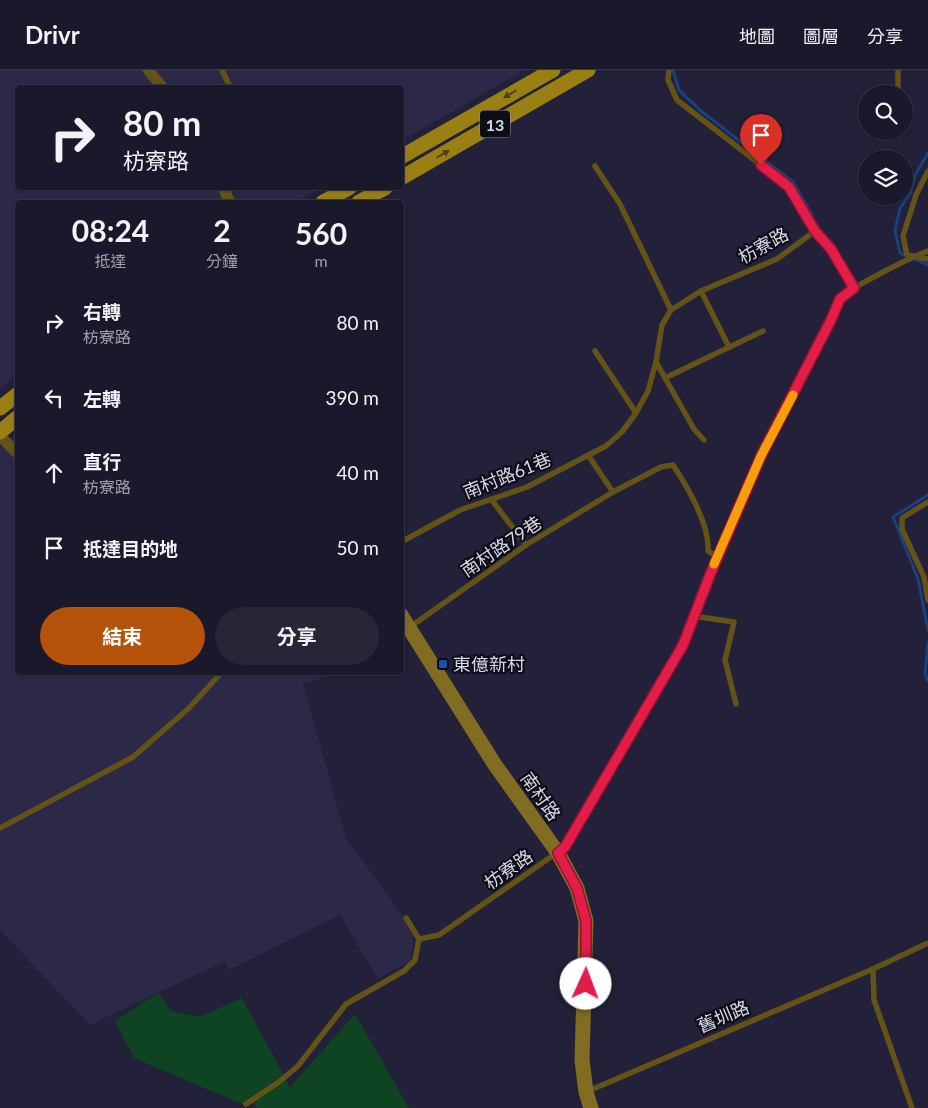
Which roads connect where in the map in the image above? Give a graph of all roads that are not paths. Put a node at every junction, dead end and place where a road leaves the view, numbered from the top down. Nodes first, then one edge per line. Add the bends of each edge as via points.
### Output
1 (148, 70) edge
2 (222, 70) edge
3 (552, 70) edge
4 (588, 70) edge
5 (668, 70) edge
6 (898, 70) edge
7 (160, 85) edge
8 (230, 85) edge
9 (898, 85) edge
10 (404, 156) edge
11 (595, 166) dead end
12 (928, 171) edge
13 (404, 176) edge
14 (345, 190) edge
15 (381, 190) edge
16 (327, 200) edge
17 (363, 200) edge
18 (815, 231) junction
19 (928, 251) edge
20 (915, 255) junction
21 (928, 259) edge
22 (854, 288) junction
23 (701, 291) junction
24 (671, 310) junction
25 (763, 331) dead end
26 (729, 348) junction
27 (595, 352) dead end
28 (656, 362) junction
29 (665, 378) junction
30 (15, 396) edge
31 (0, 408) edge
32 (636, 413) junction
33 (15, 420) edge
34 (0, 434) edge
35 (704, 440) dead end
36 (15, 451) edge
37 (588, 455) junction
38 (612, 492) junction
39 (491, 499) junction
40 (928, 502) edge
41 (404, 540) edge
42 (526, 545) junction
43 (717, 557) junction
44 (928, 600) edge
45 (693, 616) junction
46 (405, 622) edge
47 (219, 675) edge
48 (736, 704) dead end
49 (0, 828) edge
50 (558, 853) junction
51 (406, 918) dead end
52 (419, 939) junction
53 (928, 943) edge
54 (873, 969) junction
55 (586, 1092) junction
56 (246, 1104) dead end
57 (591, 1108) edge
58 (912, 1108) edge

1 - 7 street
2 - 8 lane
3 -> 10 main road, 13
13 -> 4 main road, 13
5 - 18 lane, 枋寮路 via 668,80 677,100 789,187
6 - 9 lane
11 - 24 lane via 620,204
12 - 20 lane via 916,195 903,236 907,254
14 - 16 main road
15 - 17 main road
18 - 22 lane via 831,249
18 - 23 lane, 枋寮路 via 777,258
19 - 20 lane
20 - 21 lane
20 - 22 lane
22 - 43 lane, 枋寮路 via 840,299 761,456
23 - 24 lane, 枋寮路
23 - 26 lane
24 - 28 lane via 662,325
25 - 26 lane
26 - 29 lane
27 - 32 lane
28 - 29 lane
28 - 32 lane via 648,391
29 - 35 lane via 694,430
30 - 31 main road
32 - 37 lane, 南村路61巷 via 622,432 606,446
33 - 34 main road
34 - 36 street
37 - 38 lane
37 - 39 lane, 南村路61巷 via 527,487
38 - 42 lane, 南村路79巷
38 - 43 lane, 南村路79巷 via 661,467 673,465 689,489 709,540 708,551
39 - 41 lane, 南村路61巷 via 460,510
39 - 42 lane
40 - 44 lane via 902,518 902,529 924,577
42 - 46 lane, 南村路79巷
43 - 45 lane, 枋寮路
45 - 48 lane via 734,622 724,660
45 - 50 lane, 枋寮路 via 683,645 565,847
46 - 50 street, 南村路 via 496,765
47 - 49 lane via 189,708 133,757
50 - 52 lane, 枋寮路 via 439,935
50 - 55 street, 南村路 via 577,888 586,921 582,1060
51 - 52 lane
52 - 56 lane via 415,960 404,971 346,1004 298,1066
53 - 54 lane, 舊圳路
54 - 55 lane, 舊圳路
54 - 58 lane via 874,1000
55 - 57 street, 南村路

